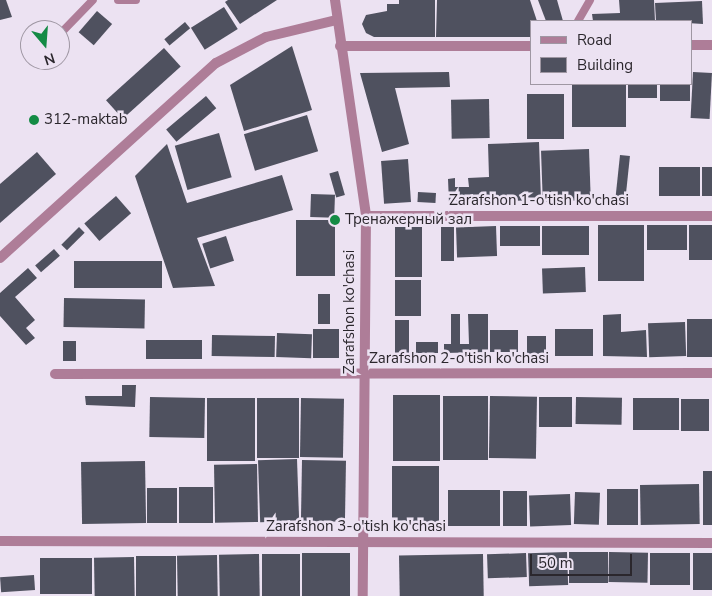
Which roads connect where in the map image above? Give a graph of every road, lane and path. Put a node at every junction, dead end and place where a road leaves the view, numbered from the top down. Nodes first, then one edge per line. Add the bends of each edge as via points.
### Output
1 (93, 0) edge
2 (118, 0) edge
3 (136, 0) edge
4 (335, 0) edge
5 (590, 0) edge
6 (337, 20) junction
7 (579, 20) edge
8 (70, 24) edge
9 (692, 45) edge
10 (712, 45) edge
11 (340, 46) junction
12 (530, 46) edge
13 (366, 216) junction
14 (712, 216) edge
15 (0, 258) edge
16 (712, 373) edge
17 (55, 374) dead end
18 (364, 374) junction
19 (363, 541) junction
20 (0, 542) edge
21 (712, 542) edge
22 (363, 596) edge

1 - 8 lane
2 - 3 lane
4 - 6 street, Zarafshon ko'chasi
5 - 7 lane
6 - 11 street, Zarafshon ko'chasi
6 - 15 street via 266,36 216,63
9 - 10 street
11 - 12 street
11 - 13 street, Zarafshon ko'chasi
13 - 14 street, Zarafshon 1-o'tish ko'chasi
13 - 18 street, Zarafshon ko'chasi
16 - 18 street, Zarafshon 2-o'tish ko'chasi
17 - 18 street, Zarafshon 2-o'tish ko'chasi
18 - 19 street, Zarafshon ko'chasi
19 - 20 street, Zarafshon 3-o'tish ko'chasi
19 - 21 street, Zarafshon 3-o'tish ko'chasi
19 - 22 street, Zarafshon ko'chasi

